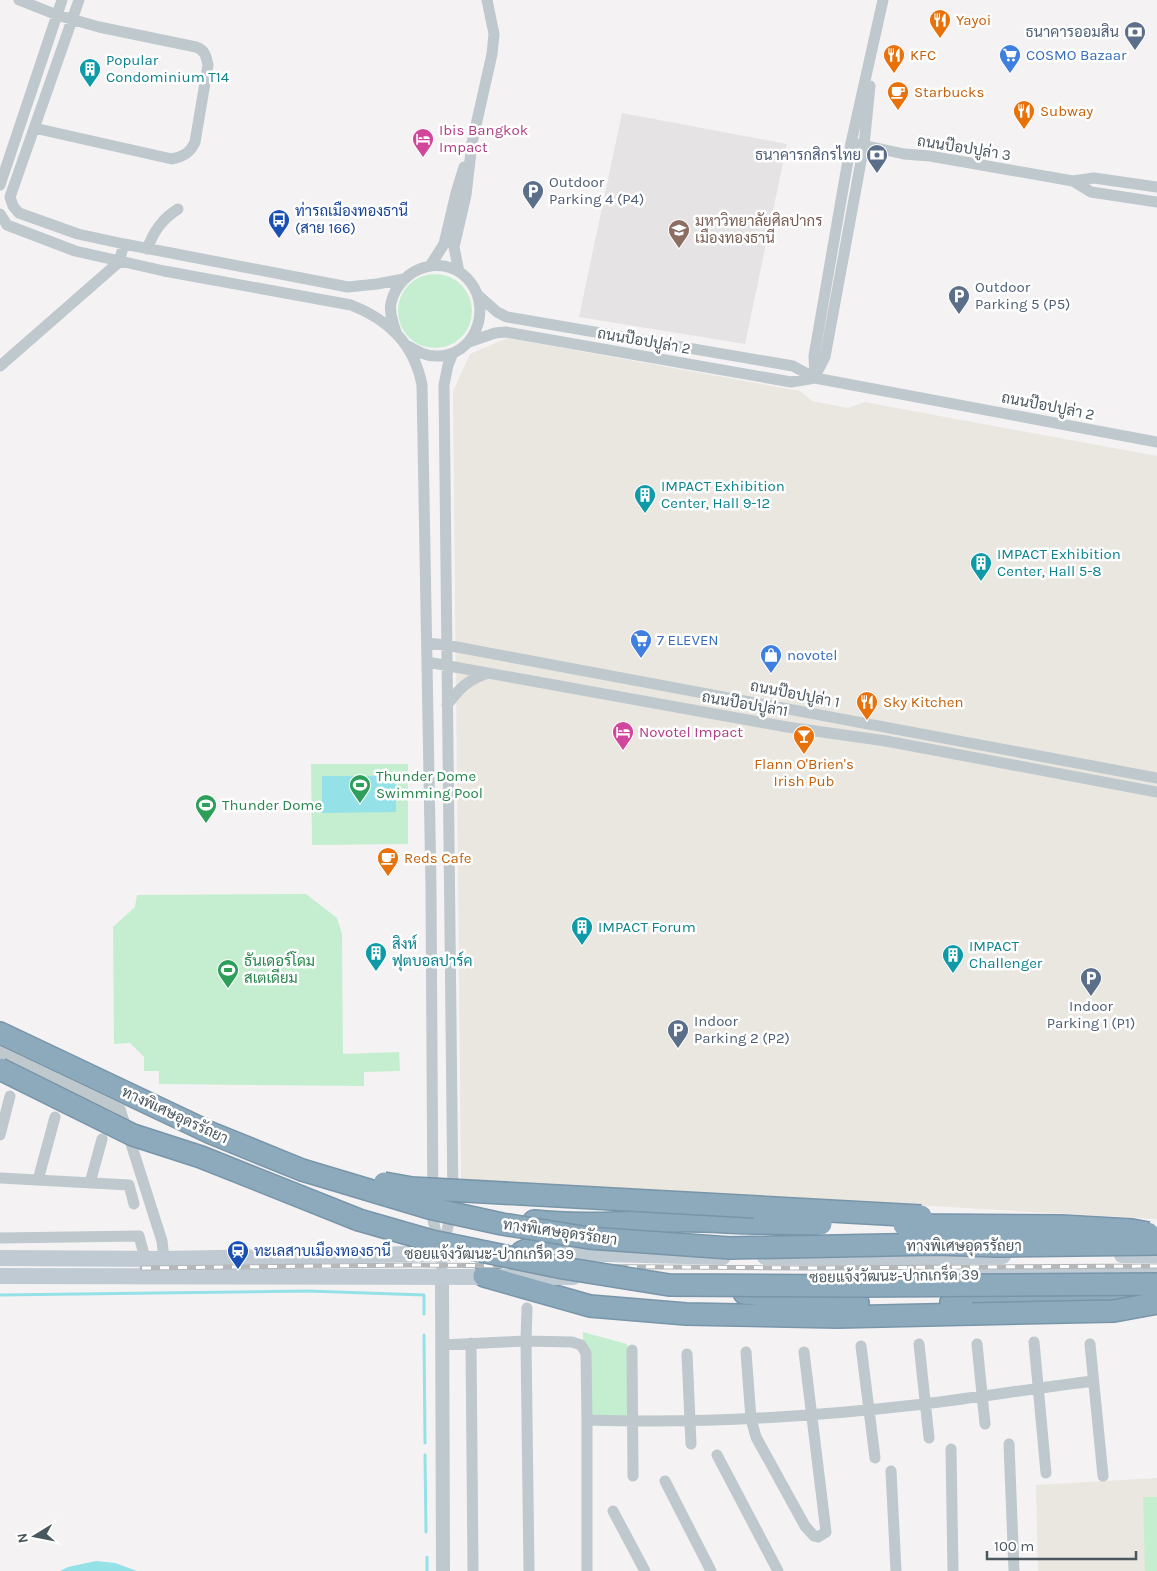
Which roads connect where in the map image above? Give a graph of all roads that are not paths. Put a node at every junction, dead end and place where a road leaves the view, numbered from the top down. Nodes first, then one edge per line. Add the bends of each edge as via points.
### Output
1 (19, 0) edge
2 (62, 0) edge
3 (79, 0) edge
4 (487, 0) edge
5 (882, 0) edge
6 (57, 15) junction
7 (72, 20) junction
8 (876, 35) junction
9 (34, 128) junction
10 (472, 143) junction
11 (851, 143) junction
12 (864, 145) junction
13 (1074, 181) junction
14 (0, 185) edge
15 (1157, 187) edge
16 (1157, 201) edge
17 (13, 206) junction
18 (0, 209) edge
19 (178, 209) dead end
20 (0, 214) edge
21 (124, 244) junction
22 (147, 249) junction
23 (119, 262) junction
24 (430, 266) junction
25 (267, 272) junction
26 (459, 272) junction
27 (404, 279) junction
28 (264, 288) junction
29 (478, 295) junction
30 (397, 334) junction
31 (469, 342) junction
32 (408, 346) junction
33 (453, 353) junction
34 (0, 366) edge
35 (814, 378) junction
36 (1157, 442) edge
37 (427, 643) junction
38 (446, 645) junction
39 (428, 662) junction
40 (447, 665) junction
41 (488, 673) junction
42 (447, 705) junction
43 (1157, 778) edge
44 (1157, 792) edge
45 (0, 1033) edge
46 (0, 1052) edge
47 (0, 1069) edge
48 (10, 1096) dead end
49 (55, 1116) dead end
50 (0, 1135) edge
51 (102, 1139) dead end
52 (302, 1170) junction
53 (0, 1178) edge
54 (38, 1180) junction
55 (90, 1183) junction
56 (134, 1204) dead end
57 (453, 1204) junction
58 (614, 1224) junction
59 (1157, 1236) edge
60 (0, 1238) edge
61 (1157, 1244) edge
62 (522, 1252) junction
63 (441, 1253) junction
64 (1070, 1254) junction
65 (1157, 1255) edge
66 (0, 1258) edge
67 (145, 1258) junction
68 (164, 1259) junction
69 (1157, 1272) edge
70 (0, 1276) edge
71 (484, 1276) junction
72 (442, 1277) junction
73 (1157, 1284) edge
74 (669, 1285) junction
75 (1157, 1303) edge
76 (527, 1308) dead end
77 (1157, 1310) edge
78 (526, 1341) junction
79 (1034, 1342) dead end
80 (471, 1344) junction
81 (918, 1344) dead end
82 (977, 1344) dead end
83 (1090, 1344) dead end
84 (442, 1345) junction
85 (861, 1346) dead end
86 (632, 1350) dead end
87 (746, 1352) dead end
88 (804, 1352) dead end
89 (687, 1354) dead end
90 (1093, 1381) junction
91 (1038, 1388) junction
92 (982, 1396) junction
93 (926, 1404) junction
94 (869, 1409) junction
95 (813, 1415) junction
96 (751, 1419) junction
97 (587, 1420) junction
98 (690, 1420) junction
99 (633, 1422) junction
100 (985, 1424) dead end
101 (929, 1438) dead end
102 (691, 1444) dead end
103 (1009, 1444) dead end
104 (950, 1449) dead end
105 (717, 1455) dead end
106 (875, 1458) dead end
107 (891, 1471) dead end
108 (1046, 1473) dead end
109 (633, 1476) dead end
110 (1102, 1476) dead end
111 (666, 1481) dead end
112 (613, 1512) dead end
113 (444, 1571) edge
114 (473, 1571) edge
115 (529, 1571) edge
116 (587, 1571) edge
117 (645, 1571) edge
118 (711, 1571) edge
119 (778, 1571) edge
120 (896, 1571) edge
121 (953, 1571) edge
122 (1014, 1571) edge

1 - 6 street
2 - 6 street
3 - 7 street
4 - 10 street via 494,34 492,54
5 - 8 street
6 - 7 street
6 - 14 street
7 - 9 street
7 - 9 street via 201,49 206,54 208,65 195,142 190,152 172,159
8 - 11 street
8 - 12 street
9 - 17 street via 10,197
10 - 24 street via 444,244
10 - 26 street via 466,195 454,247
11 - 12 street, ถนนป๊อปปูล่า 3
11 - 35 street via 814,356
12 - 13 street, ถนนป๊อปปูล่า 3
12 - 35 street via 825,357
13 - 15 street, ถนนป๊อปปูล่า 3 via 1094,178
13 - 16 street, ถนนป๊อปปูล่า 3 via 1091,192
17 - 18 street
17 - 21 street via 19,213 78,234
19 - 22 street via 158,226
20 - 23 street via 7,225 75,251
21 - 22 street
21 - 23 street
22 - 25 street
23 - 28 street
23 - 34 street
24 - 26 street via 445,266
24 - 27 street via 416,270
25 - 27 street via 348,287
25 - 28 street
26 - 29 street via 471,282
27 - 30 street via 391,304 391,318
28 - 30 street via 351,305 372,313
29 - 31 street via 481,311 478,328
29 - 35 street, ถนนป๊อปปูล่า 2 via 507,317 794,366
30 - 32 street
31 - 33 street
31 - 35 street, ถนนป๊อปปูล่า 2 via 506,332 791,382
32 - 33 street via 422,354 438,356
32 - 37 street via 422,385
33 - 38 street via 444,385
35 - 36 street, ถนนป๊อปปูล่า 2
37 - 38 street, ถนนป๊อปปูล่า 1
37 - 39 street
38 - 40 street
38 - 43 street, ถนนป๊อปปูล่า 1
39 - 40 street, ถนนป๊อปปูล่า1
39 - 63 street via 433,1220
40 - 41 street, ถนนป๊อปปูล่า1
40 - 42 street
41 - 42 street via 463,686
41 - 44 street, ถนนป๊อปปูล่า1 via 787,727 886,741
42 - 57 street
45 - 52 highway, ทางพิเศษอุดรรัถยา via 211,1133
46 - 68 street via 120,1109 162,1241
47 - 74 highway, ทางพิเศษอุดรรัถยา, bridge via 133,1135 201,1157 358,1220 432,1241 563,1268
48 - 50 street
49 - 54 street
51 - 55 street
52 - 61 highway, ทางพิเศษอุดรรัถยา, bridge via 430,1208 589,1238 730,1248
52 - 64 highway, bridge via 412,1188 956,1217
53 - 54 street
54 - 55 street
55 - 56 street via 129,1185
57 - 58 highway via 499,1217 553,1223
57 - 63 street
58 - 59 highway, bridge via 676,1221 1061,1226 1132,1230
58 - 62 highway via 550,1240
60 - 67 street via 139,1236
62 - 63 main road, ซอยแจ้งวัฒนะ-ปากเกร็ด 39
62 - 64 main road, ซอยแจ้งวัฒนะ-ปากเกร็ด 39 via 879,1258
63 - 68 main road, ซอยแจ้งวัฒนะ-ปากเกร็ด 39
63 - 72 street
64 - 65 main road, ซอยแจ้งวัฒนะ-ปากเกร็ด 39
66 - 67 main road, ซอยแจ้งวัฒนะ-ปากเกร็ด 39
67 - 68 main road, ซอยแจ้งวัฒนะ-ปากเกร็ด 39
69 - 71 main road, ซอยแจ้งวัฒนะ-ปากเกร็ด 39
70 - 72 main road, ซอยแจ้งวัฒนะ-ปากเกร็ด 39
71 - 72 main road, ซอยแจ้งวัฒนะ-ปากเกร็ด 39
71 - 75 highway, bridge via 590,1306 686,1314 837,1317 1114,1311
72 - 84 street
73 - 74 highway, ทางพิเศษอุดรรัถยา, bridge
74 - 77 highway, bridge via 838,1303 1106,1299
76 - 78 street
78 - 80 street
78 - 97 street via 581,1345 586,1353
78 - 115 street
79 - 91 street
80 - 84 street
80 - 114 street
81 - 93 street
82 - 92 street
83 - 90 street
84 - 113 street
85 - 94 street
86 - 99 street
87 - 96 street
88 - 95 street
89 - 98 street
90 - 91 street
90 - 110 street
91 - 92 street
91 - 108 street
92 - 93 street
92 - 100 street
93 - 94 street
93 - 101 street
94 - 95 street
94 - 106 street
95 - 96 street
95 - 96 street via 826,1532 818,1537 805,1526 756,1437
96 - 98 street
97 - 99 street
97 - 116 street
98 - 99 street
98 - 102 street
99 - 109 street
103 - 122 street
104 - 121 street
105 - 119 street
107 - 120 street
111 - 118 street
112 - 117 street

